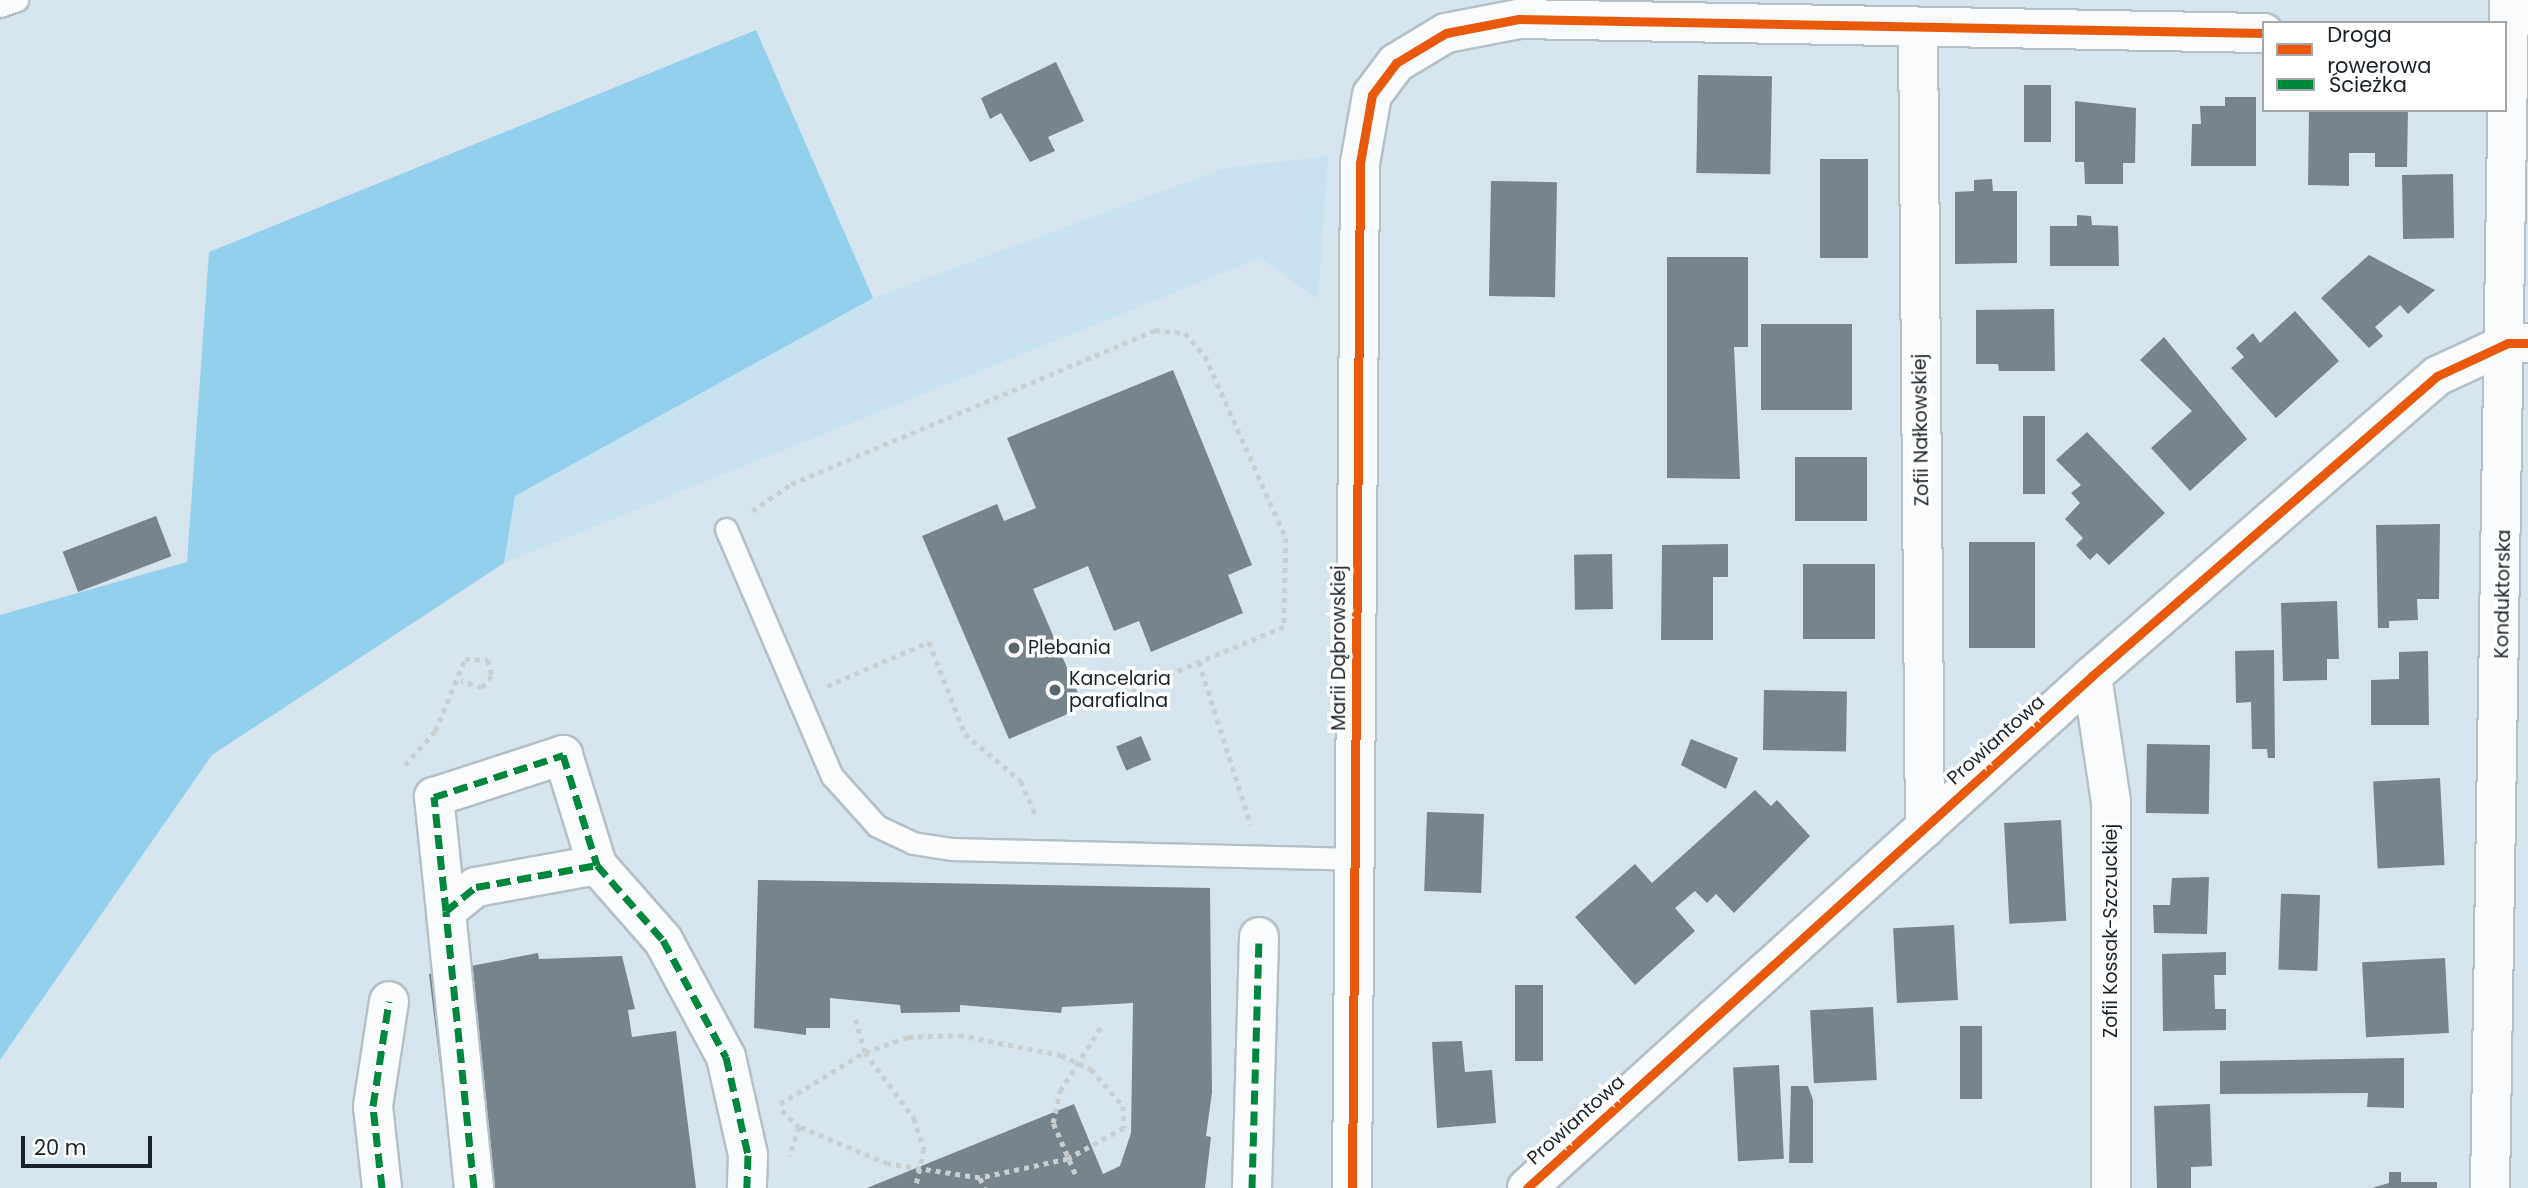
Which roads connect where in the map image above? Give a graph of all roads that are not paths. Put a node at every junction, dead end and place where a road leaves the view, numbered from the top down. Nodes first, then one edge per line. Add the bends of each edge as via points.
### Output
1 (17, 0) edge
2 (0, 6) edge
3 (2507, 23) edge
4 (1918, 31) junction
5 (2262, 33) edge
6 (2518, 343) edge
7 (726, 529) road end
8 (2092, 676) junction
9 (1925, 828) junction
10 (1355, 859) junction
11 (597, 865) junction
12 (446, 911) junction
13 (1259, 937) dead end
14 (389, 1001) dead end
15 (382, 1188) edge
16 (474, 1188) edge
17 (747, 1188) edge
18 (1252, 1188) edge
19 (1352, 1188) edge
20 (1527, 1188) edge
21 (2111, 1188) edge
22 (2490, 1188) edge

1 - 2 lane
3 - 6 street, Konduktorska
4 - 5 street
4 - 9 street, Zofii Nałkowskiej
4 - 10 street, Marii Dąbrowskiej via 1483,22 1422,44 1396,63 1367,108 1360,163
6 - 8 street, Prowiantowa via 2437,376
6 - 22 street, Konduktorska
7 - 10 lane via 832,776 877,826 913,844
8 - 9 street, Prowiantowa
8 - 21 street, Zofii Kossak-Szczuckiej via 2111,802
9 - 20 street, Prowiantowa
10 - 19 street, Marii Dąbrowskiej
11 - 12 street via 476,887
11 - 12 street via 563,755 434,797
11 - 17 street via 663,940 726,1057 748,1155
12 - 16 street
13 - 18 street
14 - 15 street via 373,1107

